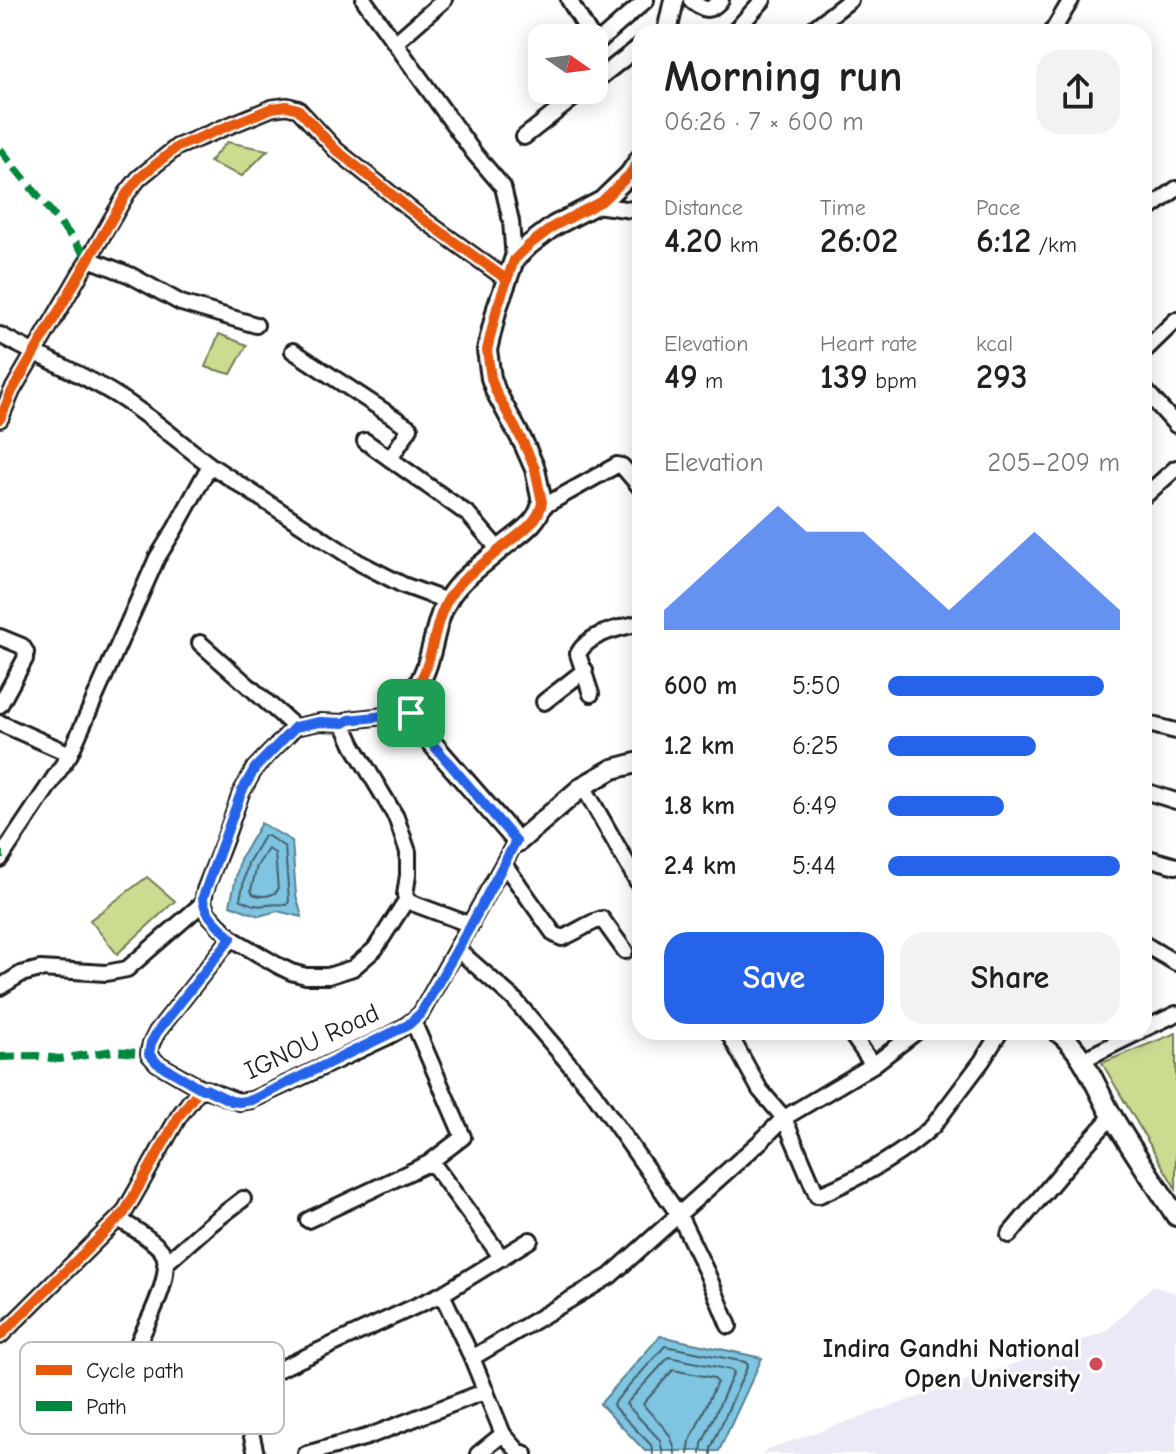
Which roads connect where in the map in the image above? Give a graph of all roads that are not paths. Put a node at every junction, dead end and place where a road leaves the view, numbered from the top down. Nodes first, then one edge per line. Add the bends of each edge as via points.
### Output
1 (444, 0) edge
2 (569, 0) edge
3 (646, 0) edge
4 (674, 0) edge
5 (691, 0) edge
6 (721, 0) edge
7 (763, 0) edge
8 (850, 0) edge
9 (1071, 0) edge
10 (368, 2) edge
11 (583, 24) edge
12 (666, 24) edge
13 (741, 24) edge
14 (819, 24) edge
15 (1057, 24) edge
16 (608, 33) edge
17 (395, 43) junction
18 (632, 52) edge
19 (608, 71) edge
20 (566, 104) edge
21 (524, 137) dead end
22 (632, 171) edge
23 (1176, 189) edge
24 (596, 205) junction
25 (1152, 207) edge
26 (632, 210) edge
27 (89, 259) junction
28 (514, 260) junction
29 (506, 279) junction
30 (1176, 320) edge
31 (256, 325) dead end
32 (0, 335) edge
33 (1152, 343) edge
34 (293, 351) dead end
35 (34, 354) junction
36 (1152, 398) edge
37 (0, 419) edge
38 (1175, 422) edge
39 (365, 441) dead end
40 (390, 459) junction
41 (210, 465) junction
42 (1176, 468) edge
43 (632, 478) edge
44 (1152, 490) edge
45 (542, 507) junction
46 (499, 550) junction
47 (447, 601) junction
48 (632, 625) edge
49 (0, 637) edge
50 (200, 643) dead end
51 (585, 670) junction
52 (591, 694) dead end
53 (544, 702) dead end
54 (0, 705) edge
55 (411, 713) junction
56 (0, 723) edge
57 (344, 723) junction
58 (1152, 725) edge
59 (295, 727) junction
60 (1176, 731) edge
61 (70, 754) junction
62 (632, 764) edge
63 (583, 786) junction
64 (1152, 794) edge
65 (1176, 801) edge
66 (516, 841) junction
67 (0, 859) edge
68 (1152, 859) edge
69 (504, 864) junction
70 (1176, 866) edge
71 (632, 872) edge
72 (407, 899) junction
73 (203, 903) junction
74 (471, 925) junction
75 (231, 938) junction
76 (457, 949) junction
77 (1152, 949) edge
78 (625, 951) dead end
79 (1176, 963) edge
80 (0, 987) edge
81 (1176, 1014) edge
82 (413, 1021) junction
83 (1152, 1026) edge
84 (732, 1040) edge
85 (856, 1040) edge
86 (906, 1040) edge
87 (995, 1040) edge
88 (1067, 1040) edge
89 (1123, 1040) edge
90 (1082, 1060) junction
91 (873, 1065) junction
92 (202, 1089) junction
93 (1112, 1116) junction
94 (784, 1118) junction
95 (429, 1163) junction
96 (243, 1199) dead end
97 (679, 1215) junction
98 (1176, 1216) edge
99 (119, 1219) junction
100 (308, 1220) dead end
101 (1009, 1235) dead end
102 (530, 1240) dead end
103 (502, 1258) junction
104 (165, 1264) junction
105 (442, 1294) junction
106 (729, 1326) dead end
107 (0, 1336) edge
108 (139, 1342) edge
109 (472, 1358) junction
110 (284, 1366) edge
111 (486, 1391) junction
112 (251, 1434) edge
113 (503, 1434) junction
114 (256, 1454) edge
115 (306, 1454) edge
116 (478, 1454) edge
117 (525, 1454) edge

1 - 17 street
2 - 11 street
3 - 16 street
4 - 12 street
5 - 6 street via 707,9
7 - 13 street
8 - 14 street
9 - 15 street
10 - 17 street
17 - 28 street via 503,187
18 - 19 street
20 - 21 street
22 - 24 street
23 - 25 street
24 - 26 street
24 - 28 street via 554,226
27 - 29 street via 127,193 177,147 287,106 298,109 327,142 420,217
27 - 31 street via 181,303
27 - 35 street
28 - 29 street
29 - 45 street via 487,350 488,366 535,469
30 - 33 street
32 - 35 street
34 - 40 street via 410,428
35 - 37 street
35 - 41 street via 119,396
36 - 38 street
39 - 40 street
40 - 46 street via 469,515
41 - 47 street via 360,563
41 - 61 street via 157,558
42 - 44 street
43 - 45 street via 617,465
45 - 46 street via 531,524
46 - 47 street
47 - 55 street
48 - 51 street via 582,647 578,654
49 - 54 street via 26,652
50 - 59 street
51 - 52 street
51 - 53 street
55 - 57 street
55 - 66 street
56 - 61 street
57 - 59 street
57 - 72 street via 396,817 408,852
58 - 60 street
59 - 73 street via 247,781
61 - 67 street
62 - 63 street
63 - 66 street
63 - 71 street
64 - 65 street
66 - 69 street, IGNOU Road
68 - 70 street
69 - 74 street, IGNOU Road
69 - 78 street via 554,934 562,938 602,919
72 - 74 street
72 - 75 street via 375,949 353,968 328,976 291,972
73 - 75 street
73 - 80 street via 127,969 40,969
74 - 76 street, IGNOU Road
75 - 92 street, IGNOU Road via 149,1049 157,1063
76 - 82 street, IGNOU Road
76 - 97 street via 514,999 585,1081
77 - 79 street
81 - 83 street
82 - 92 street, IGNOU Road via 252,1100 231,1101
82 - 95 street via 463,1137
84 - 94 street via 760,1090
85 - 91 street
86 - 91 street
87 - 94 street via 923,1135 820,1195
88 - 90 street
89 - 90 street
90 - 93 street
91 - 94 street
92 - 99 street via 185,1107
93 - 98 street
93 - 101 street
94 - 97 street
95 - 100 street
95 - 103 street
96 - 104 street
97 - 106 street
97 - 109 street via 610,1276
99 - 104 street via 159,1248
99 - 107 street
102 - 103 street
103 - 105 street
104 - 108 street
105 - 109 street
105 - 110 street
109 - 111 street
111 - 113 street
111 - 115 street via 367,1437
112 - 114 street
113 - 116 street
113 - 117 street

